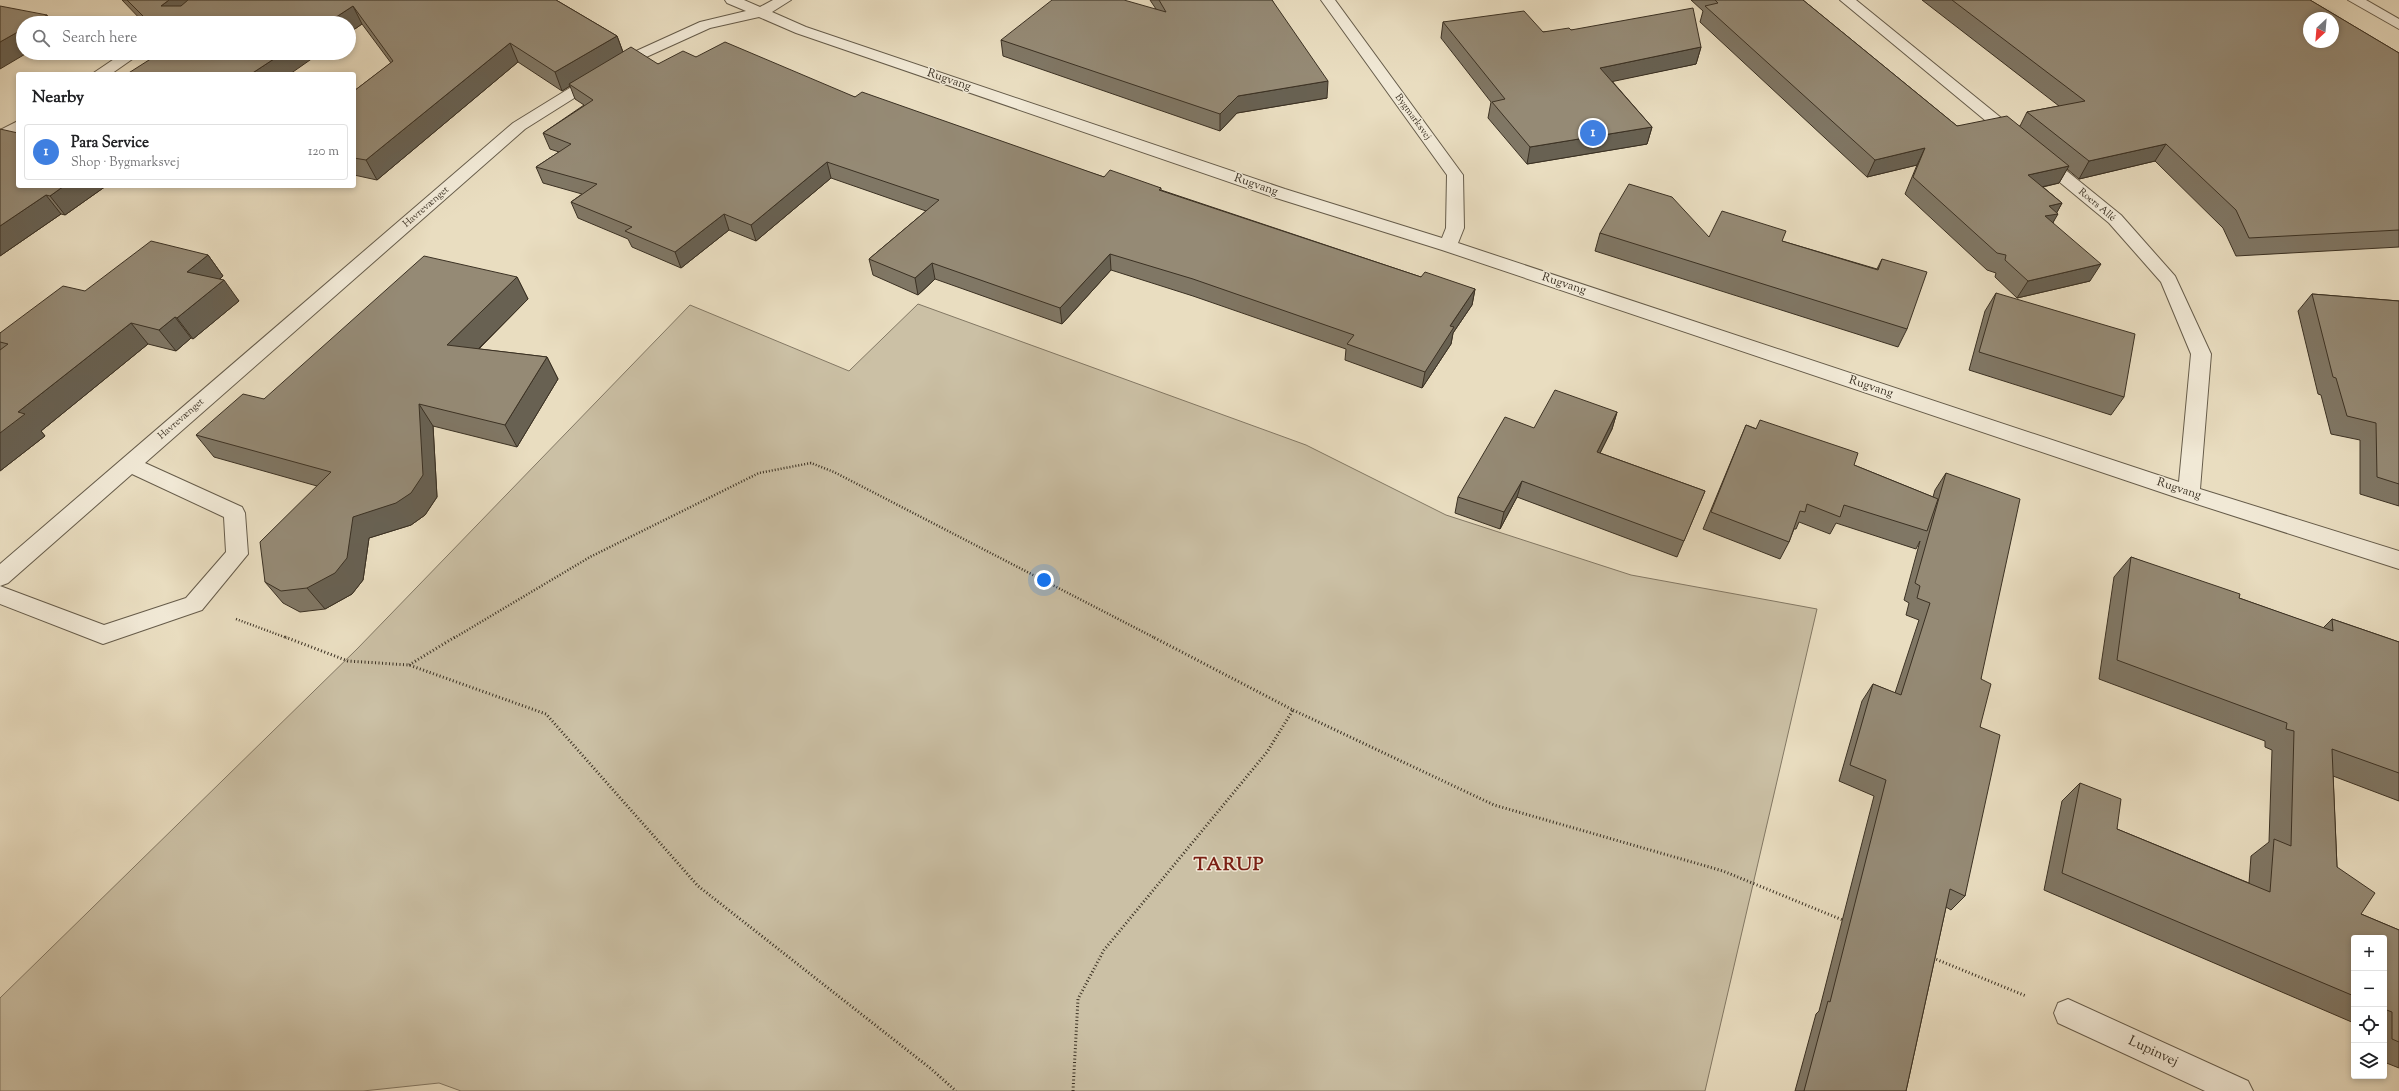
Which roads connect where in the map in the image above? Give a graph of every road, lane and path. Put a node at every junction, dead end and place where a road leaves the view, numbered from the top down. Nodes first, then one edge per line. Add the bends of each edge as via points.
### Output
1 (732, 0) edge
2 (784, 0) edge
3 (1328, 0) edge
4 (1846, 0) edge
5 (2355, 0) edge
6 (761, 12) junction
7 (2399, 26) edge
8 (122, 60) edge
9 (103, 72) edge
10 (16, 127) edge
11 (0, 137) edge
12 (1448, 246) junction
13 (128, 464) junction
14 (2189, 493) junction
15 (2399, 560) edge
16 (0, 577) edge
17 (0, 595) edge
18 (194, 604) junction
19 (409, 665) junction
20 (1293, 710) junction
21 (1848, 922) dead end
22 (1928, 956) edge
23 (2068, 1013) joint
24 (956, 1091) edge
25 (1073, 1091) edge
26 (2238, 1091) edge

1 - 6 street, Rugvang
2 - 6 street, Havrevænget
3 - 12 street, Bygmarksvej via 1455,175 1455,228
4 - 14 street, Roers Allé via 2115,219 2169,280 2201,354
5 - 7 street
6 - 12 street, Rugvang via 801,30 868,53 1279,192
6 - 13 street, Havrevænget via 705,25 617,65 519,126
8 - 9 street
10 - 11 street
12 - 14 street, Rugvang
13 - 16 street, Havrevænget
13 - 18 street via 234,513 237,554
14 - 15 street, Rugvang
17 - 18 street via 103,635
18 - 19 path via 348,661
19 - 20 path via 590,556 759,473 811,463 834,472
19 - 24 path via 546,714 698,886
20 - 21 path via 1494,805 1723,871
20 - 25 path via 1267,752 1104,950 1078,999
22 - 23 path
23 - 26 street, Lupinvej

